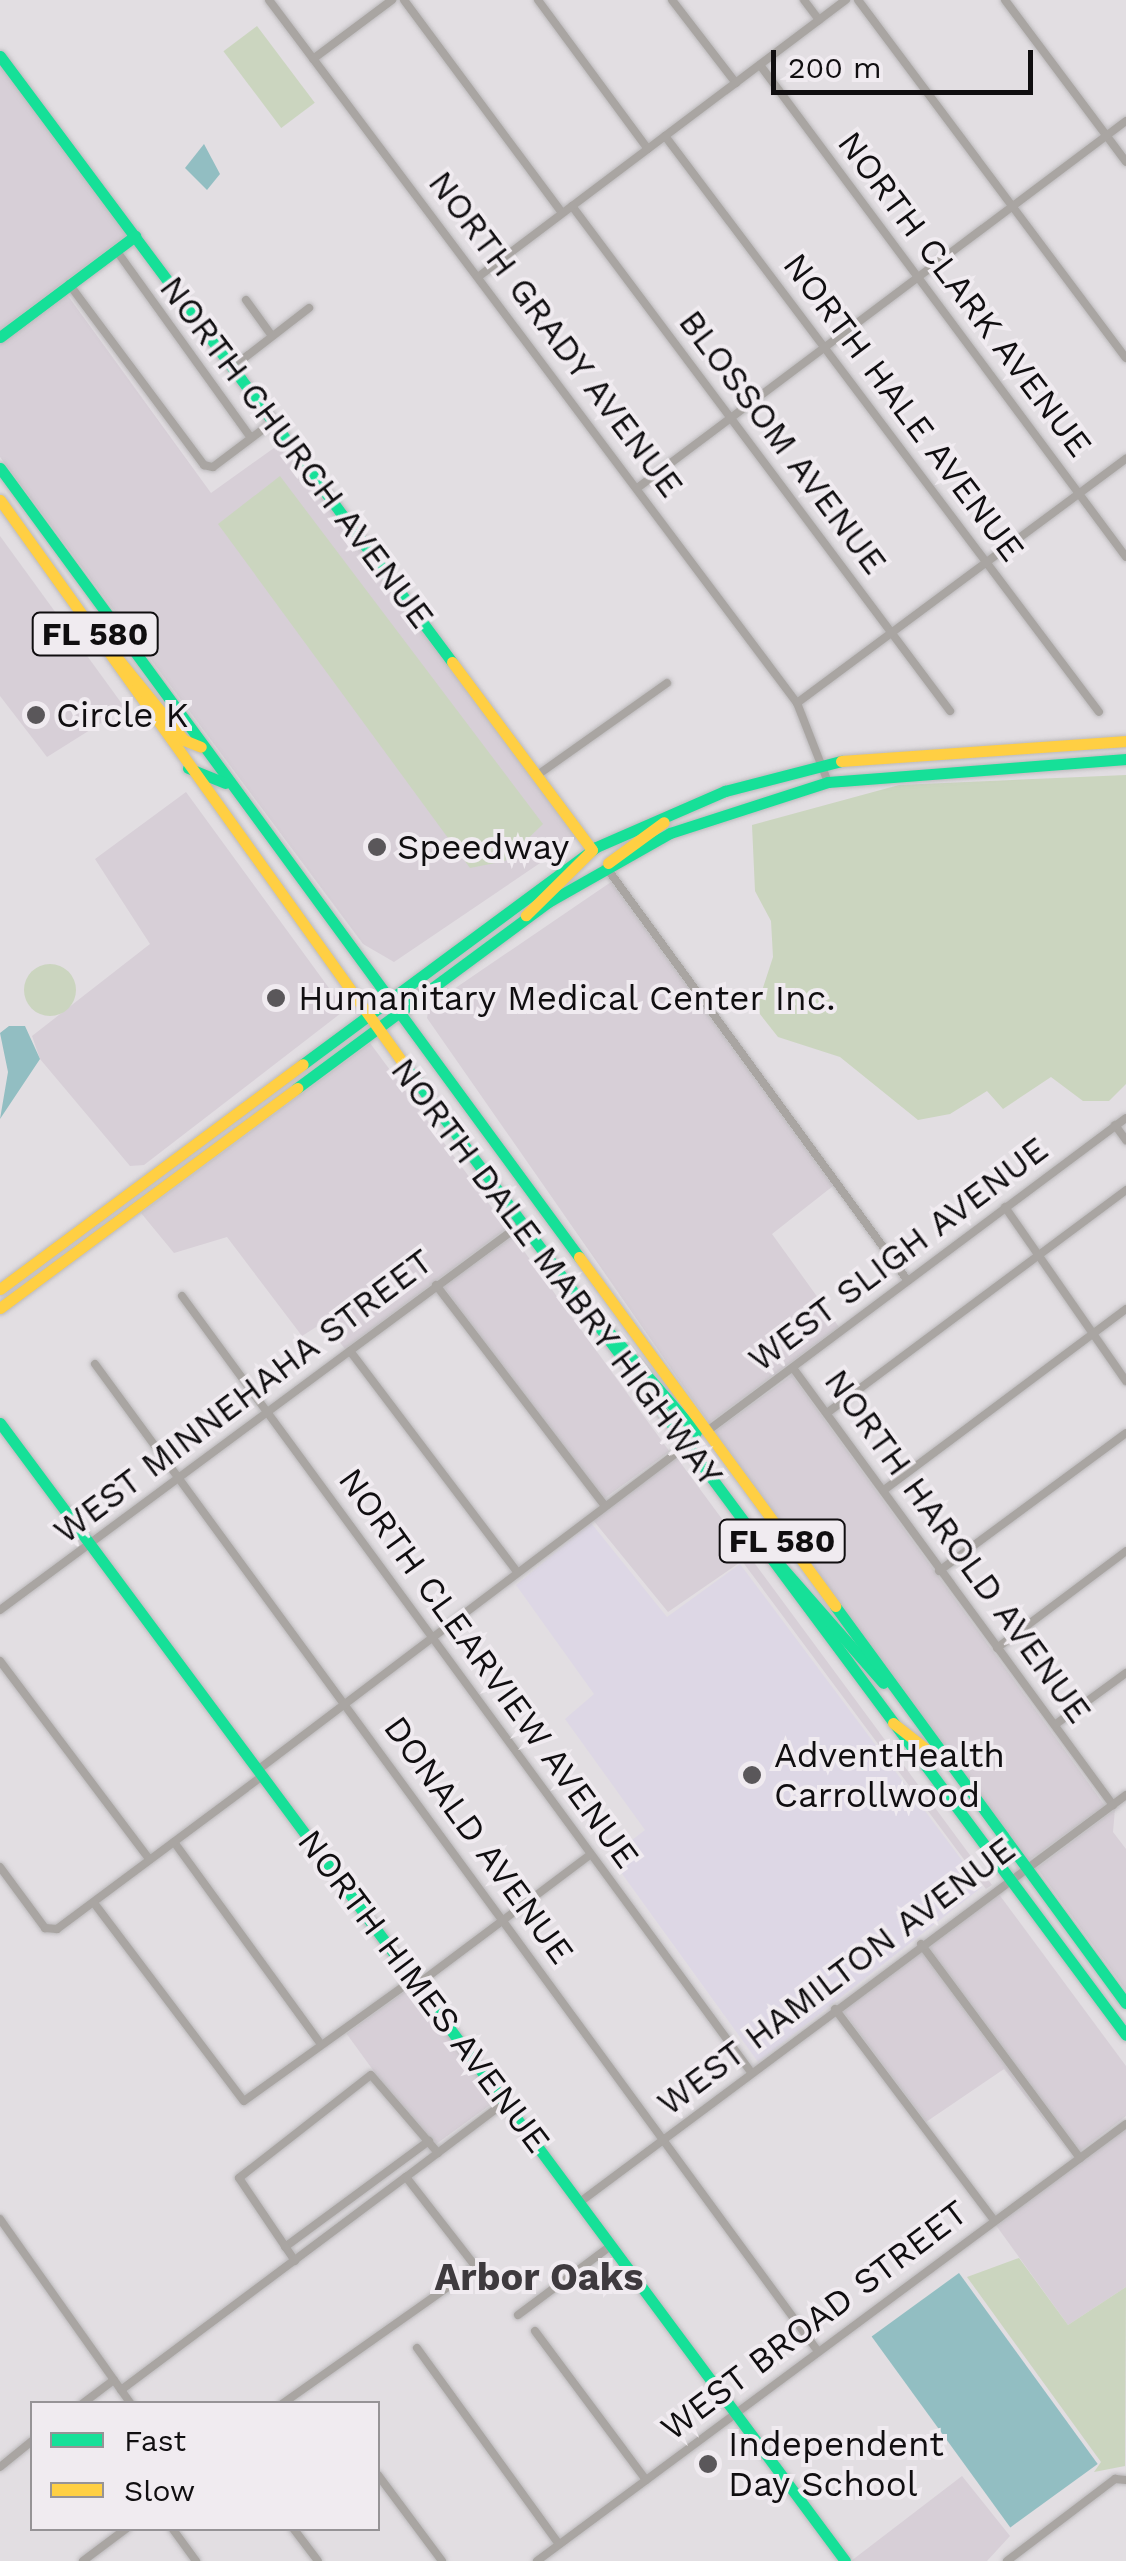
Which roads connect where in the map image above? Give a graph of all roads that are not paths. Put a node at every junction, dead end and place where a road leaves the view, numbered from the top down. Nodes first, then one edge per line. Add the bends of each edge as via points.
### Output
1 (268, 0) edge
2 (392, 0) edge
3 (404, 0) edge
4 (538, 0) edge
5 (672, 0) edge
6 (804, 0) edge
7 (846, 0) edge
8 (858, 0) edge
9 (1004, 0) edge
10 (819, 20) junction
11 (0, 56) edge
12 (313, 59) junction
13 (760, 65) junction
14 (736, 83) junction
15 (1126, 121) edge
16 (665, 136) junction
17 (1106, 136) junction
18 (648, 149) junction
19 (1126, 162) edge
20 (572, 206) junction
21 (1013, 206) junction
22 (562, 213) junction
23 (134, 236) junction
24 (116, 250) junction
25 (478, 277) junction
26 (918, 277) junction
27 (70, 284) junction
28 (246, 300) dead end
29 (309, 308) dead end
30 (0, 336) edge
31 (272, 336) junction
32 (825, 348) junction
33 (1126, 358) edge
34 (234, 366) junction
35 (731, 418) junction
36 (274, 421) junction
37 (251, 438) junction
38 (1126, 459) edge
39 (0, 468) edge
40 (640, 486) junction
41 (1080, 494) junction
42 (0, 500) edge
43 (37, 519) junction
44 (1126, 557) edge
45 (986, 563) junction
46 (50, 569) junction
47 (88, 590) junction
48 (892, 633) junction
49 (104, 647) junction
50 (667, 683) dead end
51 (797, 703) junction
52 (950, 710) dead end
53 (1099, 712) dead end
54 (1126, 741) edge
55 (204, 748) junction
56 (1126, 759) edge
57 (825, 762) junction
58 (188, 768) junction
59 (539, 774) junction
60 (828, 782) junction
61 (239, 794) junction
62 (684, 808) junction
63 (592, 850) junction
64 (606, 866) junction
65 (524, 919) junction
66 (387, 999) junction
67 (367, 1015) junction
68 (399, 1016) junction
69 (378, 1031) junction
70 (1126, 1118) edge
71 (1115, 1126) junction
72 (1126, 1140) edge
73 (1126, 1190) edge
74 (1006, 1208) junction
75 (520, 1225) junction
76 (1040, 1256) junction
77 (908, 1281) junction
78 (436, 1285) junction
79 (0, 1289) edge
80 (182, 1296) dead end
81 (582, 1306) junction
82 (0, 1308) edge
83 (1126, 1309) edge
84 (1092, 1335) junction
85 (350, 1351) junction
86 (95, 1364) dead end
87 (793, 1368) junction
88 (1126, 1380) edge
89 (268, 1412) junction
90 (827, 1413) junction
91 (0, 1423) edge
92 (1126, 1433) edge
93 (702, 1434) junction
94 (687, 1445) junction
95 (180, 1478) junction
96 (884, 1490) junction
97 (604, 1505) junction
98 (90, 1546) junction
99 (1126, 1551) edge
100 (796, 1560) junction
101 (772, 1561) junction
102 (939, 1571) junction
103 (516, 1572) junction
104 (0, 1610) edge
105 (432, 1635) junction
106 (997, 1648) junction
107 (0, 1661) edge
108 (1126, 1673) edge
109 (891, 1688) junction
110 (345, 1705) junction
111 (893, 1723) junction
112 (1056, 1724) junction
113 (950, 1767) junction
114 (261, 1772) junction
115 (1126, 1796) edge
116 (1113, 1805) junction
117 (174, 1842) junction
118 (590, 1856) junction
119 (149, 1860) junction
120 (0, 1866) edge
121 (1026, 1870) junction
122 (1008, 1878) junction
123 (94, 1903) junction
124 (503, 1920) junction
125 (922, 1944) junction
126 (416, 1982) junction
127 (1126, 2003) edge
128 (1106, 2008) junction
129 (836, 2009) junction
130 (1126, 2020) edge
131 (1126, 2035) edge
132 (321, 2044) junction
133 (751, 2072) junction
134 (505, 2102) junction
135 (1126, 2124) edge
136 (666, 2137) junction
137 (429, 2141) junction
138 (438, 2153) junction
139 (1080, 2158) junction
140 (406, 2177) junction
141 (580, 2202) junction
142 (994, 2218) junction
143 (0, 2219) edge
144 (612, 2246) junction
145 (285, 2247) junction
146 (295, 2261) junction
147 (518, 2315) dead end
148 (535, 2331) dead end
149 (417, 2348) dead end
150 (817, 2350) junction
151 (114, 2380) junction
152 (121, 2390) junction
153 (86, 2401) edge
154 (128, 2401) edge
155 (286, 2401) edge
156 (736, 2414) junction
157 (30, 2443) edge
158 (0, 2467) edge
159 (380, 2478) edge
160 (646, 2480) junction
161 (1126, 2480) edge
162 (123, 2531) edge
163 (174, 2531) edge
164 (295, 2531) edge
165 (559, 2544) junction
166 (1022, 2550) junction
167 (82, 2561) edge
168 (196, 2561) edge
169 (318, 2561) edge
170 (442, 2561) edge
171 (537, 2561) edge
172 (845, 2561) edge
173 (1007, 2561) edge
174 (1031, 2561) edge

1 - 12 street, NORTH GRADY AVENUE
2 - 12 street
3 - 22 street
4 - 18 street
5 - 14 street
6 - 10 street
7 - 10 street
8 - 21 street
9 - 17 street
10 - 13 street
11 - 23 main road, NORTH CHURCH AVENUE
12 - 25 street, NORTH GRADY AVENUE
13 - 14 street
13 - 26 street, NORTH CLARK AVENUE
14 - 16 street
15 - 17 street
16 - 18 street
16 - 32 street, NORTH HALE AVENUE
17 - 19 street
17 - 21 street
18 - 20 street
20 - 22 street
20 - 35 street, BLOSSOM AVENUE
21 - 26 street
21 - 33 street
22 - 25 street
23 - 24 main road
23 - 34 main road, NORTH CHURCH AVENUE
24 - 27 main road
24 - 37 street
25 - 40 street, NORTH GRADY AVENUE
26 - 32 street
26 - 41 street, NORTH CLARK AVENUE
27 - 30 main road
27 - 37 street via 210,468
28 - 31 street
29 - 31 street
31 - 34 street
32 - 35 street
32 - 45 street, NORTH HALE AVENUE
34 - 36 main road, NORTH CHURCH AVENUE
35 - 40 street
35 - 48 street, BLOSSOM AVENUE
36 - 37 street
36 - 59 main road, NORTH CHURCH AVENUE
38 - 41 street
39 - 43 main road, NORTH DALE MABRY HIGHWAY / FL 580
40 - 51 street, NORTH GRADY AVENUE
41 - 44 street, NORTH CLARK AVENUE
41 - 45 street
42 - 43 main road
42 - 46 main road, NORTH DALE MABRY HIGHWAY / FL 580
43 - 47 main road, NORTH DALE MABRY HIGHWAY / FL 580
45 - 48 street
45 - 53 street, NORTH HALE AVENUE
46 - 47 main road
46 - 49 main road, NORTH DALE MABRY HIGHWAY / FL 580
47 - 55 main road, NORTH DALE MABRY HIGHWAY / FL 580
48 - 51 street
48 - 52 street, BLOSSOM AVENUE
49 - 55 main road via 132,668 184,740
49 - 58 main road, NORTH DALE MABRY HIGHWAY / FL 580
50 - 59 street
51 - 57 street, NORTH GRADY AVENUE
54 - 57 main road
55 - 61 main road, NORTH DALE MABRY HIGHWAY / FL 580
56 - 60 main road
57 - 60 street, NORTH GRADY AVENUE
57 - 62 main road
58 - 61 main road
58 - 67 main road, NORTH DALE MABRY HIGHWAY / FL 580
59 - 63 main road, NORTH CHURCH AVENUE
60 - 64 main road via 730,807
61 - 66 main road, NORTH DALE MABRY HIGHWAY / FL 580
62 - 63 main road
62 - 64 main road
63 - 65 main road
63 - 66 main road
64 - 65 main road
64 - 77 street
65 - 68 main road
66 - 67 main road
66 - 68 main road, NORTH DALE MABRY HIGHWAY / FL 580
67 - 69 main road, NORTH DALE MABRY HIGHWAY / FL 580
67 - 79 main road
68 - 69 main road
68 - 93 main road, NORTH DALE MABRY HIGHWAY / FL 580
69 - 75 main road, NORTH DALE MABRY HIGHWAY / FL 580
69 - 82 main road
70 - 71 street, WEST SLIGH AVENUE
71 - 72 street
71 - 74 street, WEST SLIGH AVENUE
73 - 76 street
74 - 76 street
74 - 77 street, WEST SLIGH AVENUE
75 - 78 street, WEST MINNEHAHA STREET
75 - 81 main road, NORTH DALE MABRY HIGHWAY / FL 580
76 - 84 street
76 - 90 street
77 - 87 street, WEST SLIGH AVENUE
78 - 85 street, WEST MINNEHAHA STREET
78 - 97 street
80 - 89 street, NORTH CLEARVIEW AVENUE
81 - 93 main road
81 - 94 main road, NORTH DALE MABRY HIGHWAY / FL 580
83 - 84 street
84 - 88 street
84 - 96 street
85 - 89 street, WEST MINNEHAHA STREET
85 - 103 street
86 - 95 street, DONALD AVENUE
87 - 90 street, NORTH HAROLD AVENUE
87 - 93 street, WEST SLIGH AVENUE
89 - 95 street, WEST MINNEHAHA STREET
89 - 105 street, NORTH CLEARVIEW AVENUE
90 - 96 street, NORTH HAROLD AVENUE
91 - 98 main road, NORTH HIMES AVENUE
92 - 102 street
93 - 100 main road, NORTH DALE MABRY HIGHWAY / FL 580
94 - 97 street
94 - 100 main road via 710,1459
94 - 101 main road, NORTH DALE MABRY HIGHWAY / FL 580
95 - 98 street, WEST MINNEHAHA STREET
95 - 110 street, DONALD AVENUE
96 - 102 street, NORTH HAROLD AVENUE
97 - 103 street
98 - 104 street, WEST MINNEHAHA STREET
98 - 114 main road, NORTH HIMES AVENUE
99 - 106 street
100 - 109 main road, NORTH DALE MABRY HIGHWAY / FL 580
101 - 109 main road via 793,1572 868,1674
101 - 111 main road, NORTH DALE MABRY HIGHWAY / FL 580
102 - 106 street, NORTH HAROLD AVENUE
103 - 105 street
105 - 110 street
105 - 118 street, NORTH CLEARVIEW AVENUE
106 - 112 street, NORTH HAROLD AVENUE
107 - 119 street
108 - 112 street
109 - 113 main road, NORTH DALE MABRY HIGHWAY / FL 580
110 - 114 street
110 - 124 street, DONALD AVENUE
111 - 113 main road
111 - 122 main road, NORTH DALE MABRY HIGHWAY / FL 580
112 - 116 street, NORTH HAROLD AVENUE
113 - 121 main road, NORTH DALE MABRY HIGHWAY / FL 580
114 - 117 street
114 - 126 main road, NORTH HIMES AVENUE
115 - 116 street, WEST HAMILTON AVENUE
116 - 121 street, WEST HAMILTON AVENUE
117 - 119 street
117 - 132 street
118 - 124 street
118 - 133 street, NORTH CLEARVIEW AVENUE
119 - 123 street
120 - 123 street via 45,1928 58,1929
121 - 122 street, WEST HAMILTON AVENUE
121 - 127 main road, NORTH DALE MABRY HIGHWAY / FL 580
122 - 125 street, WEST HAMILTON AVENUE
122 - 128 main road, NORTH DALE MABRY HIGHWAY / FL 580
123 - 132 street via 244,2101
124 - 126 street
124 - 136 street, DONALD AVENUE
125 - 129 street, WEST HAMILTON AVENUE
125 - 139 street
126 - 132 street
126 - 134 main road, NORTH HIMES AVENUE
128 - 130 main road
128 - 131 main road, NORTH DALE MABRY HIGHWAY / FL 580
129 - 133 street, WEST HAMILTON AVENUE
129 - 142 street
133 - 136 street, WEST HAMILTON AVENUE
134 - 138 street
134 - 141 main road, NORTH HIMES AVENUE
135 - 139 street, WEST BROAD STREET
136 - 141 street, WEST HAMILTON AVENUE
136 - 150 street, DONALD AVENUE
137 - 138 street
137 - 145 street
137 - 145 street via 371,2075 240,2178
138 - 140 street
139 - 142 street, WEST BROAD STREET
140 - 146 street
140 - 155 street via 476,2267
141 - 144 main road, NORTH HIMES AVENUE
142 - 150 street, WEST BROAD STREET
143 - 151 street
144 - 147 street
144 - 156 main road, NORTH HIMES AVENUE
145 - 146 street
146 - 152 street
148 - 160 street
149 - 165 street
150 - 156 street, WEST BROAD STREET
151 - 152 street
151 - 153 street
152 - 154 street
156 - 160 street, WEST BROAD STREET
156 - 172 main road, NORTH HIMES AVENUE
157 - 158 street
159 - 170 street
160 - 165 street, WEST BROAD STREET
161 - 166 street via 1115,2479
162 - 167 street
163 - 168 street
164 - 169 street
165 - 171 street, WEST BROAD STREET
166 - 173 street
166 - 174 street

